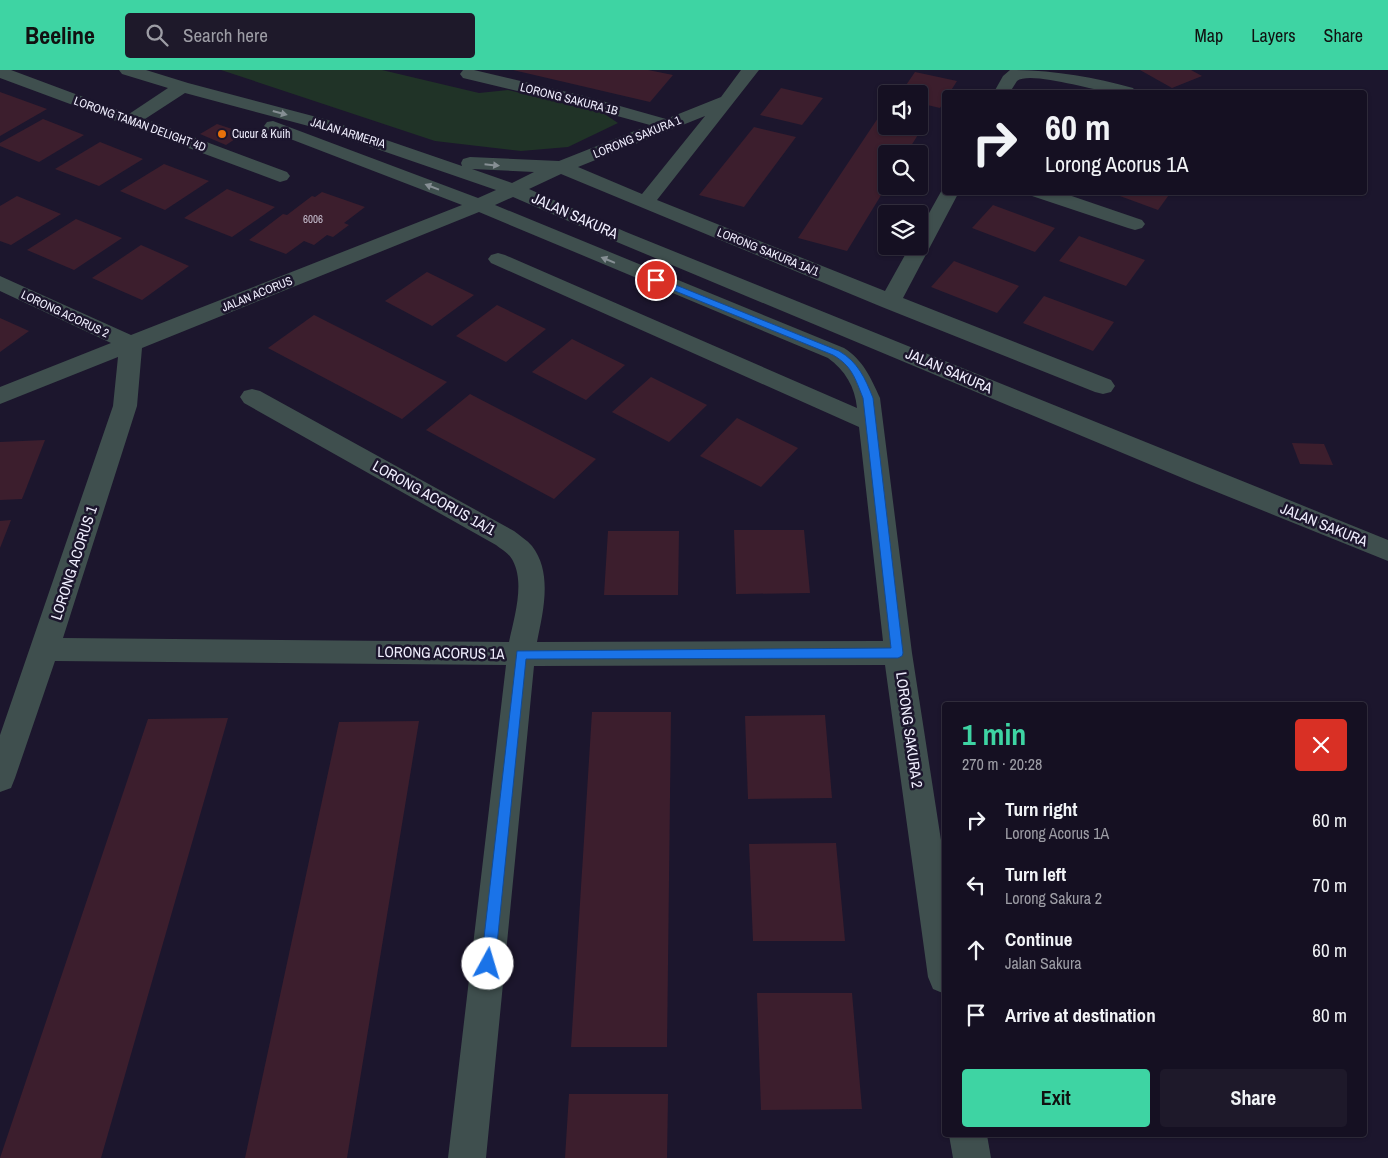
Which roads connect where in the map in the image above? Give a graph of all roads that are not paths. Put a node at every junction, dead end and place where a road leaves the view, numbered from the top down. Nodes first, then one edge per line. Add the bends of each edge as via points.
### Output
1 (128, 70) edge
2 (750, 70) edge
3 (0, 72) edge
4 (469, 74) dead end
5 (182, 87) junction
6 (1003, 90) edge
7 (1120, 90) edge
8 (727, 100) junction
9 (130, 121) junction
10 (669, 125) junction
11 (426, 158) junction
12 (561, 167) junction
13 (280, 176) dead end
14 (512, 189) junction
15 (948, 195) edge
16 (1048, 195) edge
17 (646, 202) junction
18 (477, 206) junction
19 (1135, 224) dead end
20 (498, 259) dead end
21 (0, 283) edge
22 (890, 302) junction
23 (131, 344) junction
24 (1102, 386) dead end
25 (0, 396) edge
26 (252, 397) dead end
27 (871, 424) junction
28 (1388, 551) edge
29 (45, 649) junction
30 (898, 653) junction
31 (521, 654) junction
32 (0, 778) edge
33 (942, 956) edge
34 (968, 1137) edge
35 (467, 1158) edge
36 (972, 1158) edge

1 - 5 street, JALAN ARMERIA
2 - 8 street, LORONG SAKURA 1
3 - 9 street, LORONG TAMAN DELIGHT 4D
4 - 10 street, LORONG SAKURA 1B
5 - 9 street
5 -> 11 street, JALAN ARMERIA via 322,124
18 -> 5 street, JALAN ARMERIA
6 - 7 street via 1015,74 1030,70 1051,71
8 - 10 street, LORONG SAKURA 1
8 - 17 street
9 - 13 street, LORONG TAMAN DELIGHT 4D
10 - 12 street, LORONG SAKURA 1
11 -> 12 street via 505,166
11 - 14 street, JALAN ARMERIA
12 - 14 street, LORONG SAKURA 1
12 - 17 street, LORONG SAKURA 1A/1
14 - 18 street, JALAN ACORUS
14 - 28 street, JALAN SAKURA via 619,236
15 - 22 street
16 - 19 street
17 - 22 street, LORONG SAKURA 1A/1
18 - 23 street, JALAN ACORUS
27 -> 18 street, JALAN SAKURA via 868,398 849,360
20 - 27 street
21 - 23 street, LORONG ACORUS 2
22 - 24 street, LORONG SAKURA 1A/1
23 - 25 street, JALAN ACORUS
23 - 29 street, LORONG ACORUS 1 via 125,406
26 - 31 street, LORONG ACORUS 1A/1 via 505,538 524,555 530,575 530,601
27 - 30 street, LORONG SAKURA 2
29 - 31 street, LORONG ACORUS 1A
29 - 32 street, LORONG ACORUS 1
30 - 31 street, LORONG ACORUS 1A
30 - 33 street, LORONG SAKURA 2
31 - 35 street, LORONG ACORUS 1A/1
34 - 36 street

